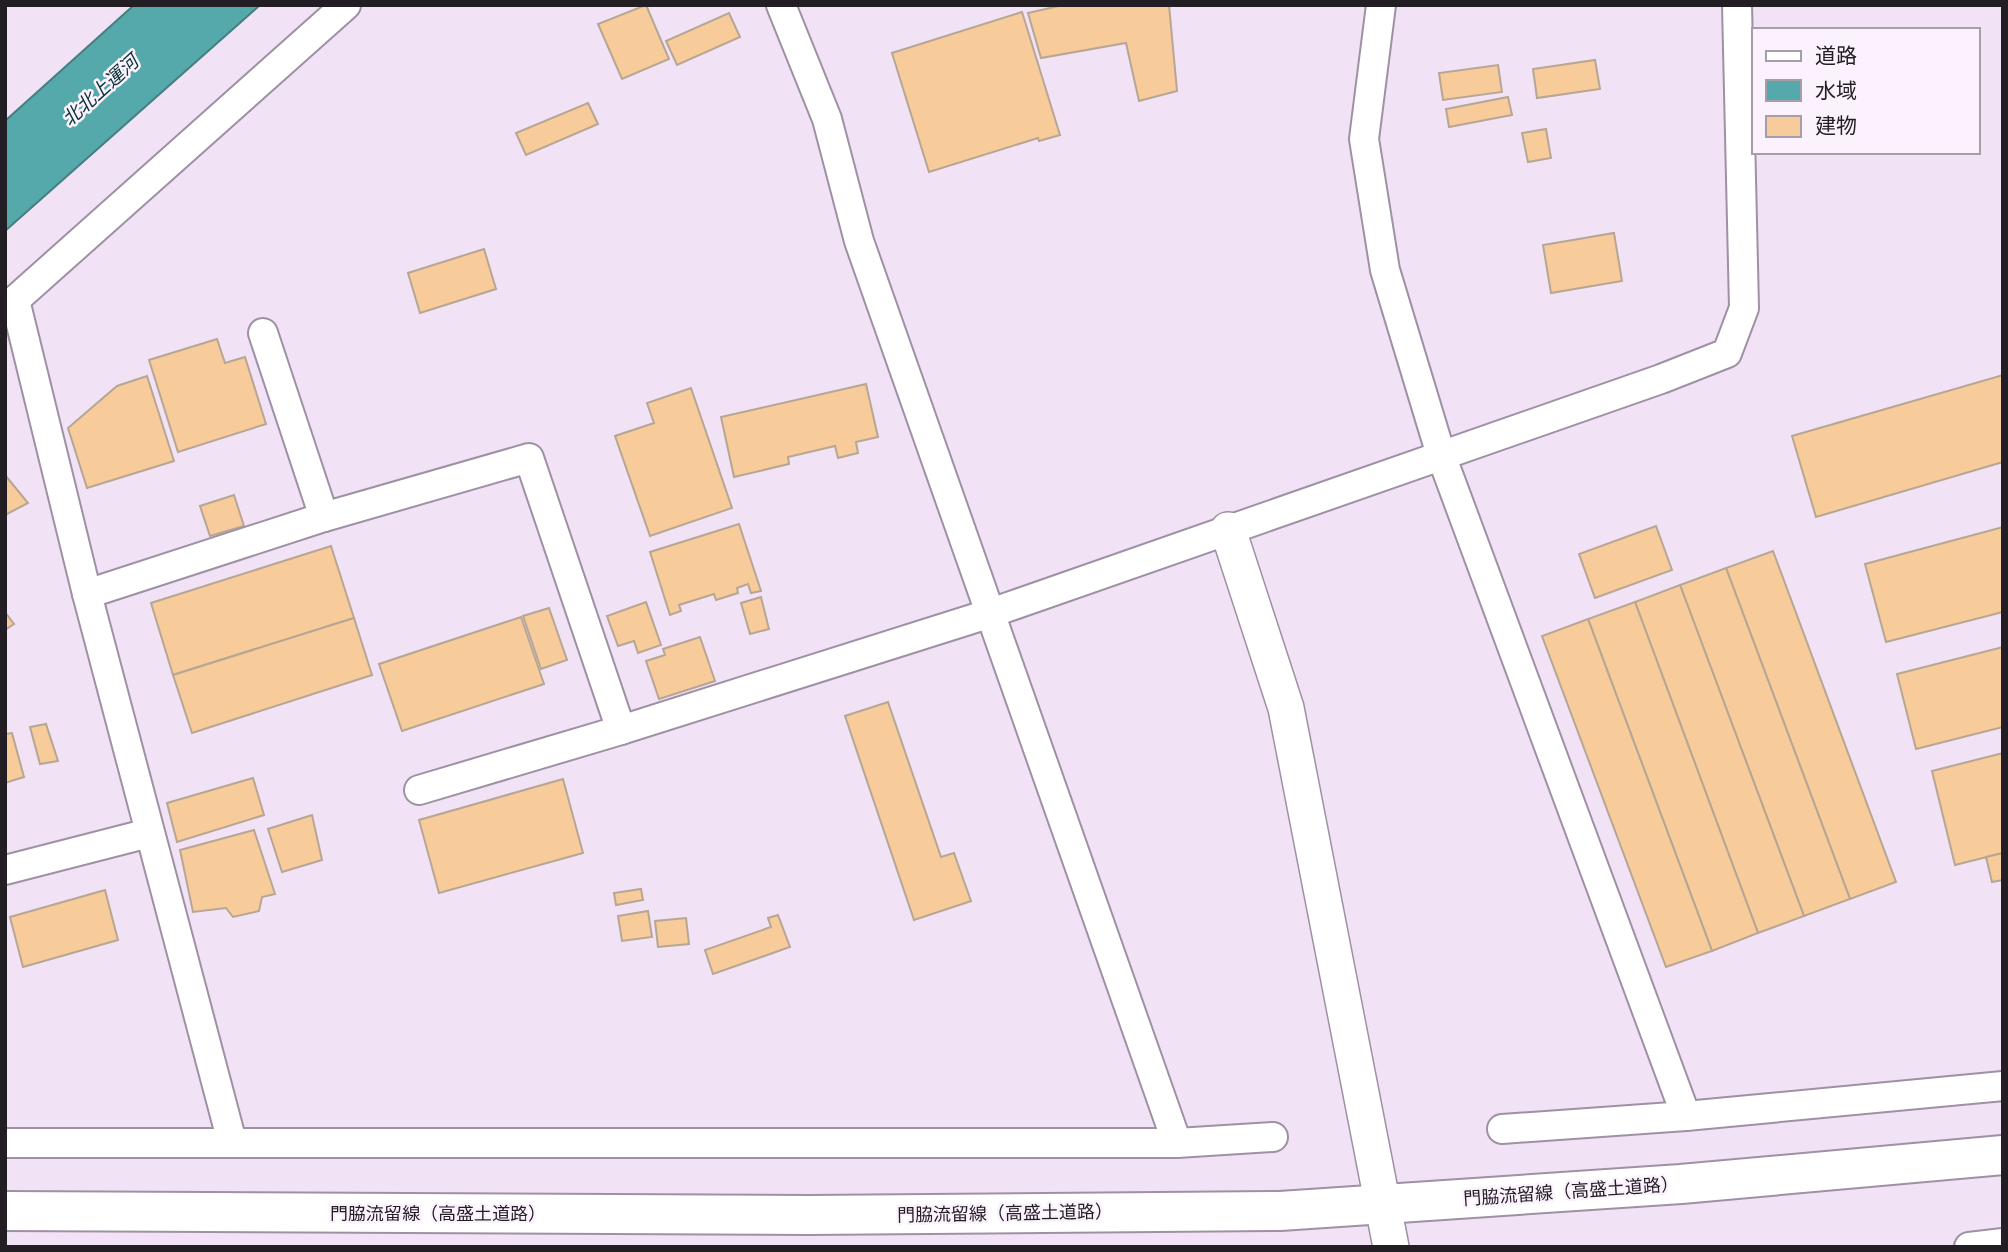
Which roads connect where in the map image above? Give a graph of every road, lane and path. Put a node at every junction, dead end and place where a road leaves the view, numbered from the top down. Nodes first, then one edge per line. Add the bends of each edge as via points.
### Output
1 (346, 5) edge
2 (781, 5) edge
3 (1381, 5) edge
4 (1737, 5) edge
5 (10, 305) edge
6 (262, 333) dead end
7 (1441, 455) junction
8 (324, 517) junction
9 (1228, 530) junction
10 (88, 594) junction
11 (988, 614) junction
12 (621, 730) junction
13 (419, 790) dead end
14 (149, 832) junction
15 (5, 870) edge
16 (2003, 1086) edge
17 (1686, 1116) junction
18 (1502, 1129) dead end
19 (1273, 1137) dead end
20 (232, 1142) junction
21 (5, 1143) edge
22 (1177, 1143) junction
23 (2003, 1155) edge
24 (1382, 1203) junction
25 (5, 1211) edge
26 (2003, 1243) edge
27 (1391, 1247) edge
28 (1969, 1247) edge

1 - 5 street
2 - 11 street via 827,119 859,241
3 - 7 street via 1364,139 1385,270
4 - 7 street via 1744,308 1727,352
5 - 10 street
6 - 8 street
7 - 9 street
7 - 17 street
8 - 10 street
8 - 12 street via 529,458
9 - 11 street
9 - 24 street via 1286,708
10 - 14 street
11 - 12 street
11 - 22 street
12 - 13 street
14 - 15 street
14 - 20 street
16 - 17 street
17 - 18 street
19 - 22 street
20 - 21 street
20 - 22 street
23 - 24 main road, 門脇流留線（高盛土道路） via 1681,1184
24 - 25 main road, 門脇流留線（高盛土道路） via 1280,1211 809,1215
24 - 27 street
26 - 28 street

